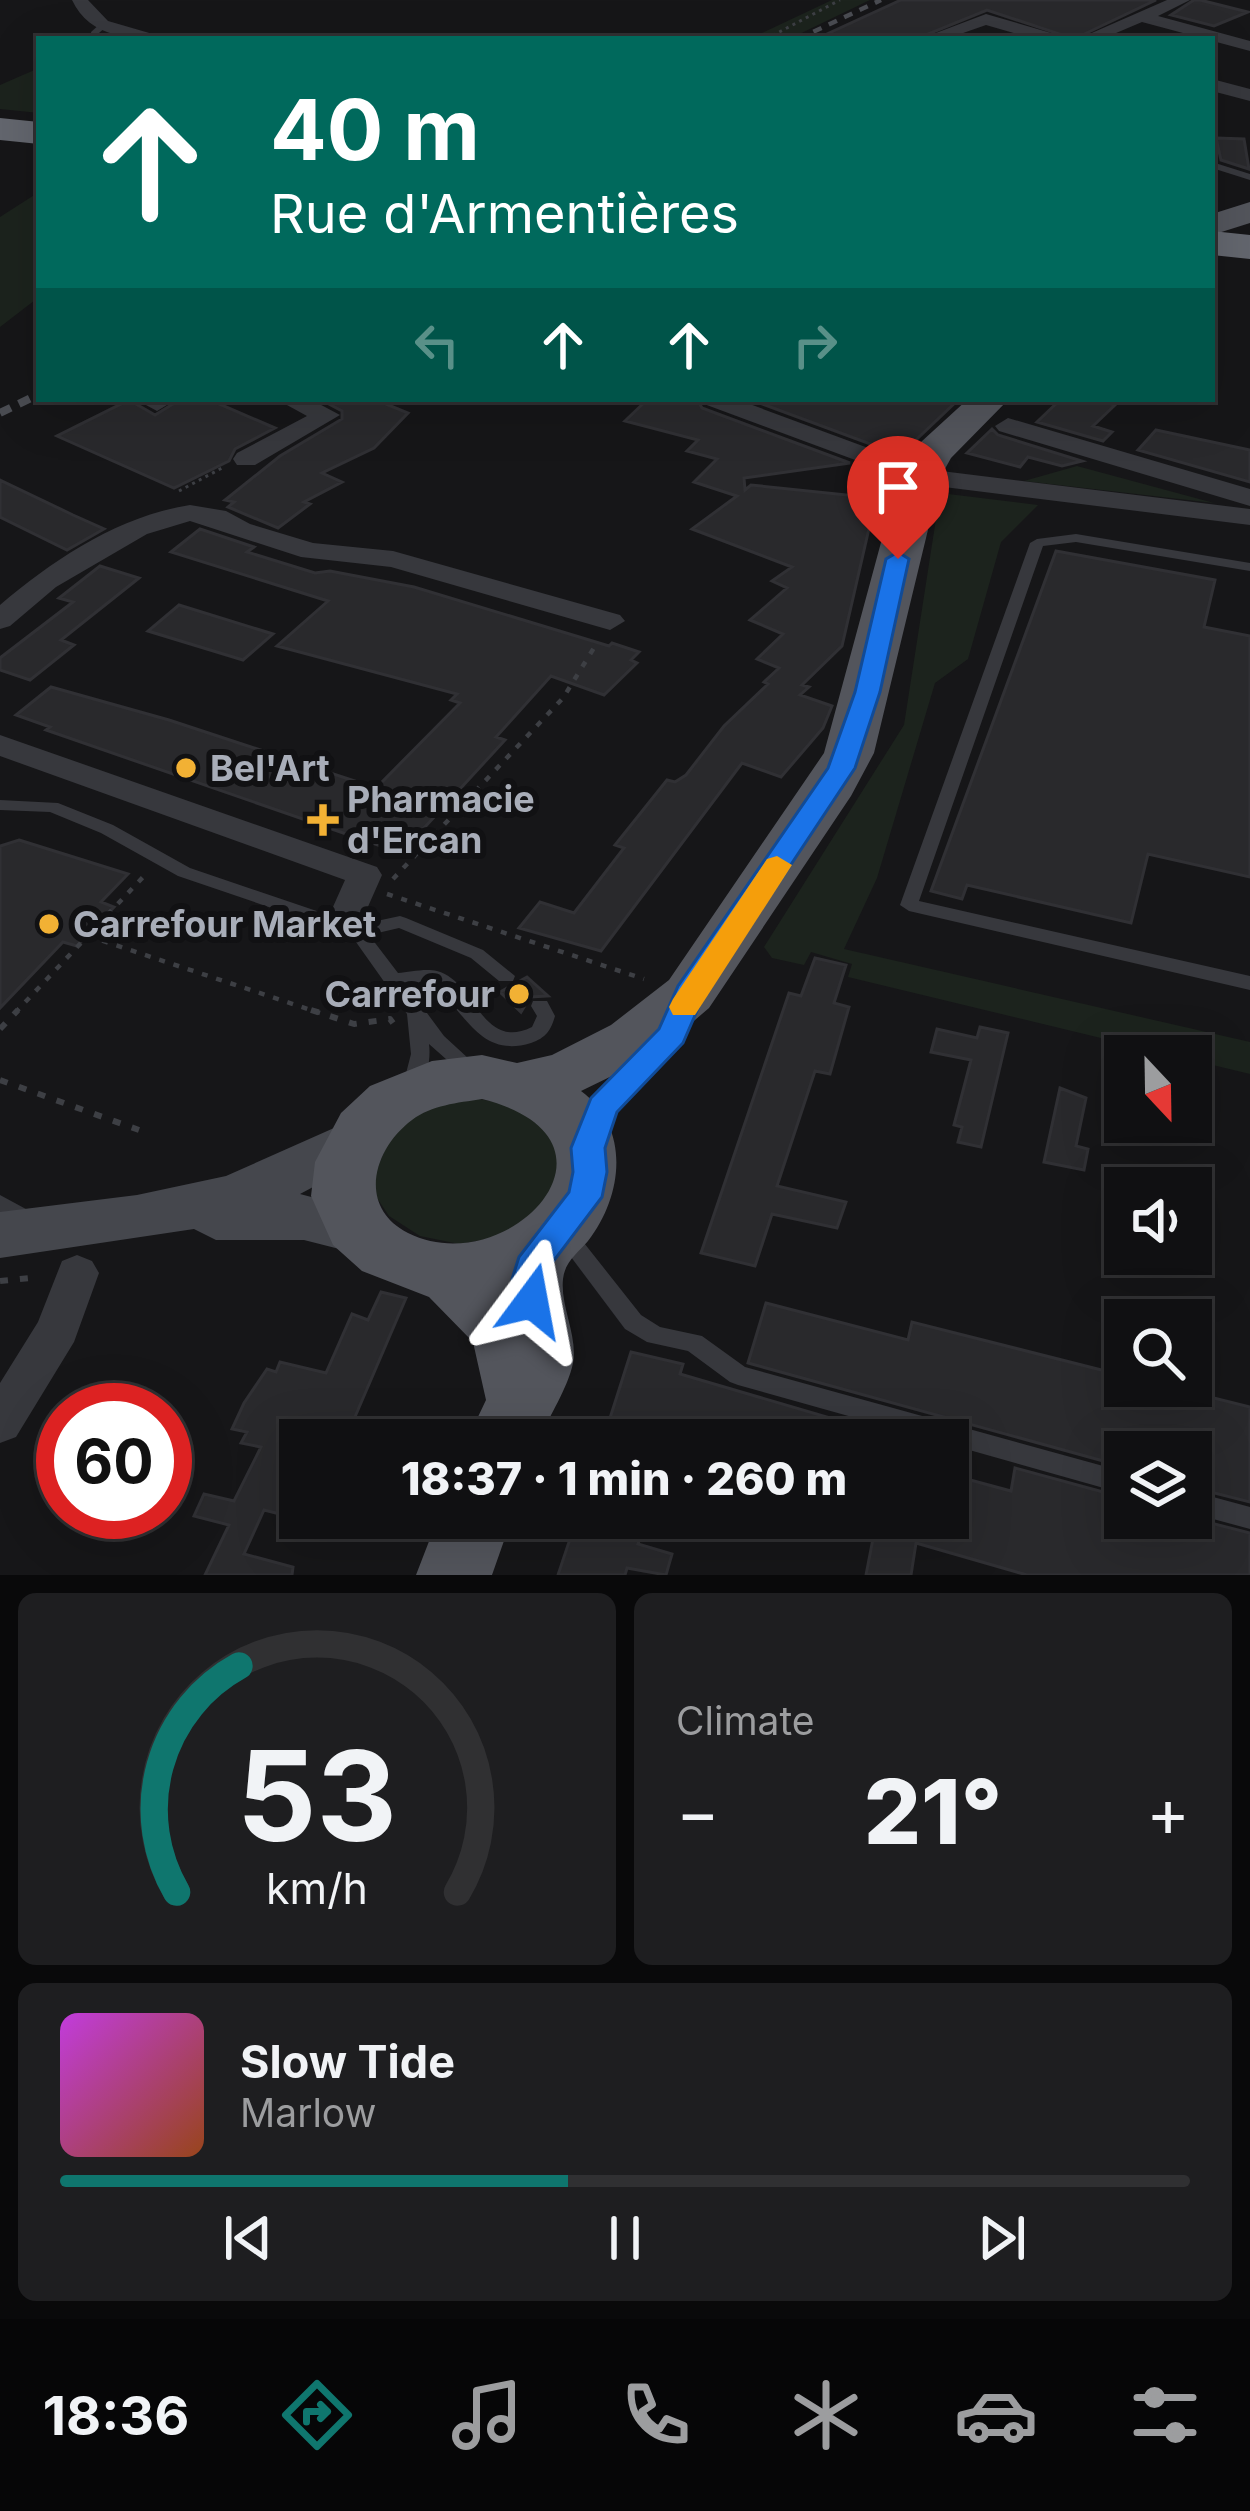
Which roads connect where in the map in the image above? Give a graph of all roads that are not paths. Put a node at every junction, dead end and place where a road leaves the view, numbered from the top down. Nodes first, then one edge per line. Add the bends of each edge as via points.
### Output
1 (80, 0) edge
2 (1182, 0) edge
3 (987, 9) edge
4 (1142, 17) junction
5 (100, 32) edge
6 (135, 36) edge
7 (935, 36) edge
8 (1046, 36) edge
9 (1094, 36) edge
10 (1213, 36) edge
11 (1215, 37) edge
12 (1250, 46) edge
13 (1215, 86) edge
14 (1249, 95) edge
15 (0, 117) edge
16 (36, 121) edge
17 (0, 129) edge
18 (36, 133) edge
19 (1215, 166) edge
20 (1250, 177) edge
21 (1250, 208) edge
22 (1215, 220) edge
23 (1215, 243) edge
24 (1250, 247) edge
25 (1215, 257) edge
26 (1250, 261) edge
27 (295, 402) edge
28 (721, 402) edge
29 (999, 412) edge
30 (246, 459) road end
31 (920, 476) junction
32 (1250, 498) edge
33 (1250, 517) edge
34 (1250, 567) edge
35 (0, 620) edge
36 (610, 621) road end
37 (0, 745) edge
38 (0, 805) edge
39 (350, 929) junction
40 (506, 976) dead end
41 (394, 980) junction
42 (1250, 983) edge
43 (689, 994) junction
44 (540, 1006) dead end
45 (413, 1011) junction
46 (416, 1067) junction
47 (502, 1080) junction
48 (352, 1141) junction
49 (588, 1148) junction
50 (363, 1232) junction
51 (43, 1233) edge
52 (552, 1238) junction
53 (435, 1268) junction
54 (509, 1419) edge
55 (512, 1419) edge
56 (0, 1423) edge
57 (1104, 1478) edge
58 (1212, 1508) edge
59 (1250, 1518) edge
60 (467, 1539) edge
61 (454, 1575) edge

1 - 5 street
2 - 4 street
3 - 7 street
3 - 8 street
4 - 9 street
4 - 10 street
5 - 6 street
11 - 12 street
13 - 14 street
15 - 16 highway
17 - 18 highway
19 - 20 lane
21 - 22 main road
23 - 24 highway
25 - 26 highway
27 - 30 street via 327,415
28 - 31 street
29 - 31 main road via 935,452
29 - 32 street
31 - 33 street
31 - 43 main road via 849,753
34 - 42 lane via 1076,538 1037,543 909,905
35 - 36 street via 46,581 136,528 190,513 311,550 393,559
37 - 39 street via 365,875
38 - 39 lane via 52,807 159,860
39 - 40 lane via 400,922 477,954
39 - 41 lane
41 - 44 lane via 435,976 480,1028 510,1039 542,1029
41 - 45 lane
43 - 47 main road via 602,1061 566,1076
43 - 49 main road via 667,1042 609,1098
45 - 46 lane
45 - 47 lane via 445,1048
46 - 47 main road
46 - 48 main road
47 - 49 main road via 560,1105
48 - 50 main road via 344,1194
48 - 51 main road via 274,1184
49 - 52 main road via 584,1197
50 - 51 main road via 290,1215
50 - 53 main road via 394,1255
51 - 56 street via 58,1328
52 - 53 main road via 484,1268
52 - 55 main road via 530,1279 539,1361
52 - 57 lane via 633,1322 694,1343 737,1375
53 - 54 main road via 482,1300 503,1330 517,1377
58 - 59 lane
60 - 61 main road

